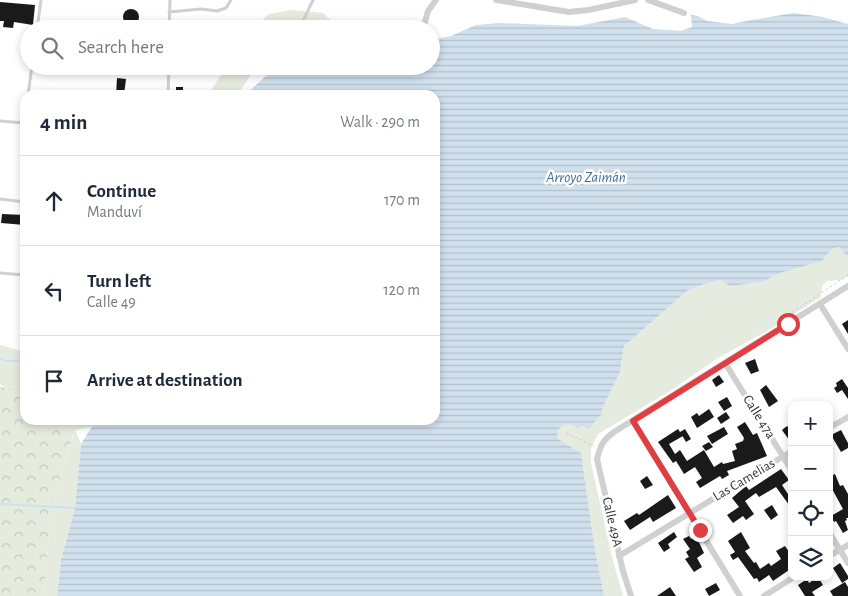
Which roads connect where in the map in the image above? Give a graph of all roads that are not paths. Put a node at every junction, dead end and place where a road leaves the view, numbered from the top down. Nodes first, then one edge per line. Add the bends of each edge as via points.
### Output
1 (41, 0) edge
2 (170, 0) edge
3 (231, 0) edge
4 (314, 0) edge
5 (436, 0) edge
6 (496, 0) edge
7 (635, 0) edge
8 (648, 0) edge
9 (169, 12) junction
10 (684, 13) dead end
11 (38, 20) edge
12 (169, 20) edge
13 (304, 20) edge
14 (426, 20) edge
15 (31, 75) edge
16 (169, 75) edge
17 (29, 90) edge
18 (168, 90) edge
19 (0, 121) edge
20 (20, 123) edge
21 (0, 199) edge
22 (20, 201) edge
23 (0, 273) edge
24 (20, 275) edge
25 (848, 286) edge
26 (820, 304) junction
27 (848, 350) edge
28 (726, 363) junction
29 (848, 417) edge
30 (633, 421) junction
31 (833, 426) edge
32 (788, 454) edge
33 (783, 457) junction
34 (788, 465) edge
35 (690, 513) junction
36 (831, 536) edge
37 (848, 545) edge
38 (840, 550) junction
39 (833, 554) edge
40 (619, 556) junction
41 (848, 563) edge
42 (788, 581) edge
43 (631, 596) edge
44 (740, 596) edge
45 (764, 596) edge

1 - 11 lane
2 - 9 lane
3 - 9 lane via 226,8 217,11
4 - 13 lane
5 - 14 street
6 - 7 street via 569,12
8 - 10 street
9 - 12 lane
15 - 17 lane
16 - 18 lane
19 - 20 lane
21 - 22 lane
23 - 24 lane
25 - 26 street
26 - 27 street
26 - 28 street
28 - 30 street
28 - 33 street, Calle 47a
29 - 31 street
30 - 35 street
30 - 40 street, Calle 49A via 609,436 600,447 597,459
32 - 33 street, Las Camelias
33 - 34 street, Calle 47a
33 - 35 street, Las Camelias
35 - 40 street, Las Camelias
35 - 44 street
36 - 38 street
37 - 38 street
38 - 39 street
38 - 41 street
40 - 43 street, Calle 49A
42 - 45 street

